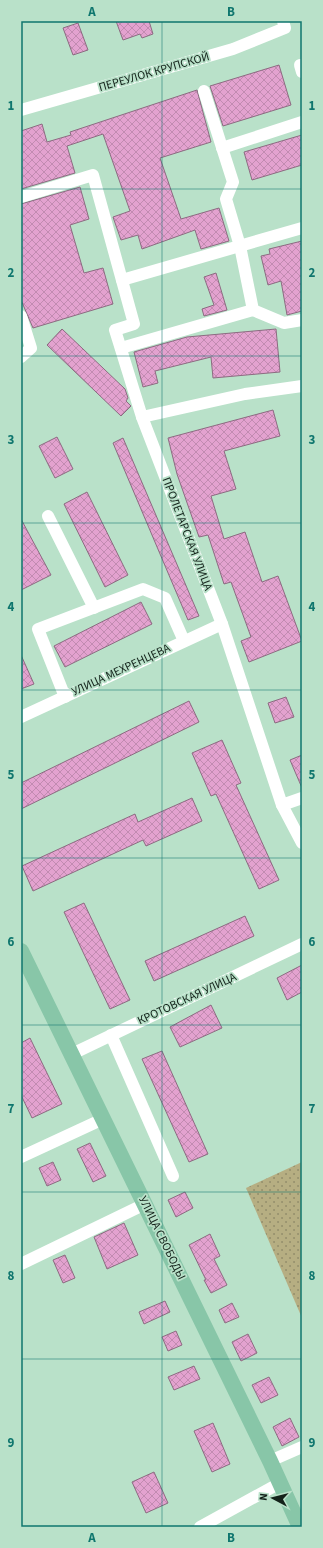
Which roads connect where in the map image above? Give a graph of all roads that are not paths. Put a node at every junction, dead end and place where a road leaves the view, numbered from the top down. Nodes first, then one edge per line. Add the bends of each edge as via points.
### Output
1 (284, 24) edge
2 (204, 91) dead end
3 (21, 110) edge
4 (302, 122) edge
5 (222, 148) junction
6 (21, 197) edge
7 (302, 228) edge
8 (240, 246) junction
9 (122, 280) junction
10 (253, 310) junction
11 (21, 316) edge
12 (302, 320) edge
13 (121, 348) junction
14 (21, 357) edge
15 (302, 386) edge
16 (142, 417) junction
17 (48, 516) dead end
18 (94, 608) junction
19 (222, 624) junction
20 (184, 642) junction
21 (65, 697) junction
22 (21, 717) edge
23 (302, 798) edge
24 (282, 805) junction
25 (302, 843) edge
26 (302, 944) edge
27 (21, 951) edge
28 (111, 1035) junction
29 (72, 1054) junction
30 (103, 1119) junction
31 (21, 1157) edge
32 (173, 1176) dead end
33 (145, 1204) junction
34 (21, 1264) edge
35 (302, 1447) edge
36 (270, 1461) junction
37 (280, 1483) junction
38 (200, 1527) edge
39 (300, 1527) edge

1 - 3 street, ПЕРЕУЛОК КРУПСКОЙ via 233,49
2 - 5 street
4 - 5 street
5 - 8 street via 233,182 226,198
6 - 9 street via 93,175
7 - 8 street
8 - 9 street
8 - 10 street
9 - 13 street, ПРОЛЕТАРСКАЯ УЛИЦА via 134,324 115,330
10 - 12 street via 284,323
10 - 13 street
11 - 14 street via 31,348
13 - 16 street, ПРОЛЕТАРСКАЯ УЛИЦА
15 - 16 street via 245,394
16 - 19 street, ПРОЛЕТАРСКАЯ УЛИЦА
17 - 18 street
18 - 20 street via 143,589 165,598
18 - 21 street via 38,629
19 - 20 street, УЛИЦА МЕХРЕНЦЕВА
19 - 24 street, ПРОЛЕТАРСКАЯ УЛИЦА
20 - 21 street, УЛИЦА МЕХРЕНЦЕВА
21 - 22 street, УЛИЦА МЕХРЕНЦЕВА
23 - 24 street
24 - 25 street, ПРОЛЕТАРСКАЯ УЛИЦА
26 - 28 street, КРОТОВСКАЯ УЛИЦА
27 - 29 main road, УЛИЦА СВОБОДЫ
28 - 29 street, КРОТОВСКАЯ УЛИЦА
28 - 32 street
29 - 30 main road, УЛИЦА СВОБОДЫ
30 - 31 street
30 - 33 main road, УЛИЦА СВОБОДЫ
33 - 34 street
33 - 36 main road, УЛИЦА СВОБОДЫ
35 - 36 street
36 - 37 main road, УЛИЦА СВОБОДЫ
37 - 38 street
37 - 39 main road, УЛИЦА СВОБОДЫ

